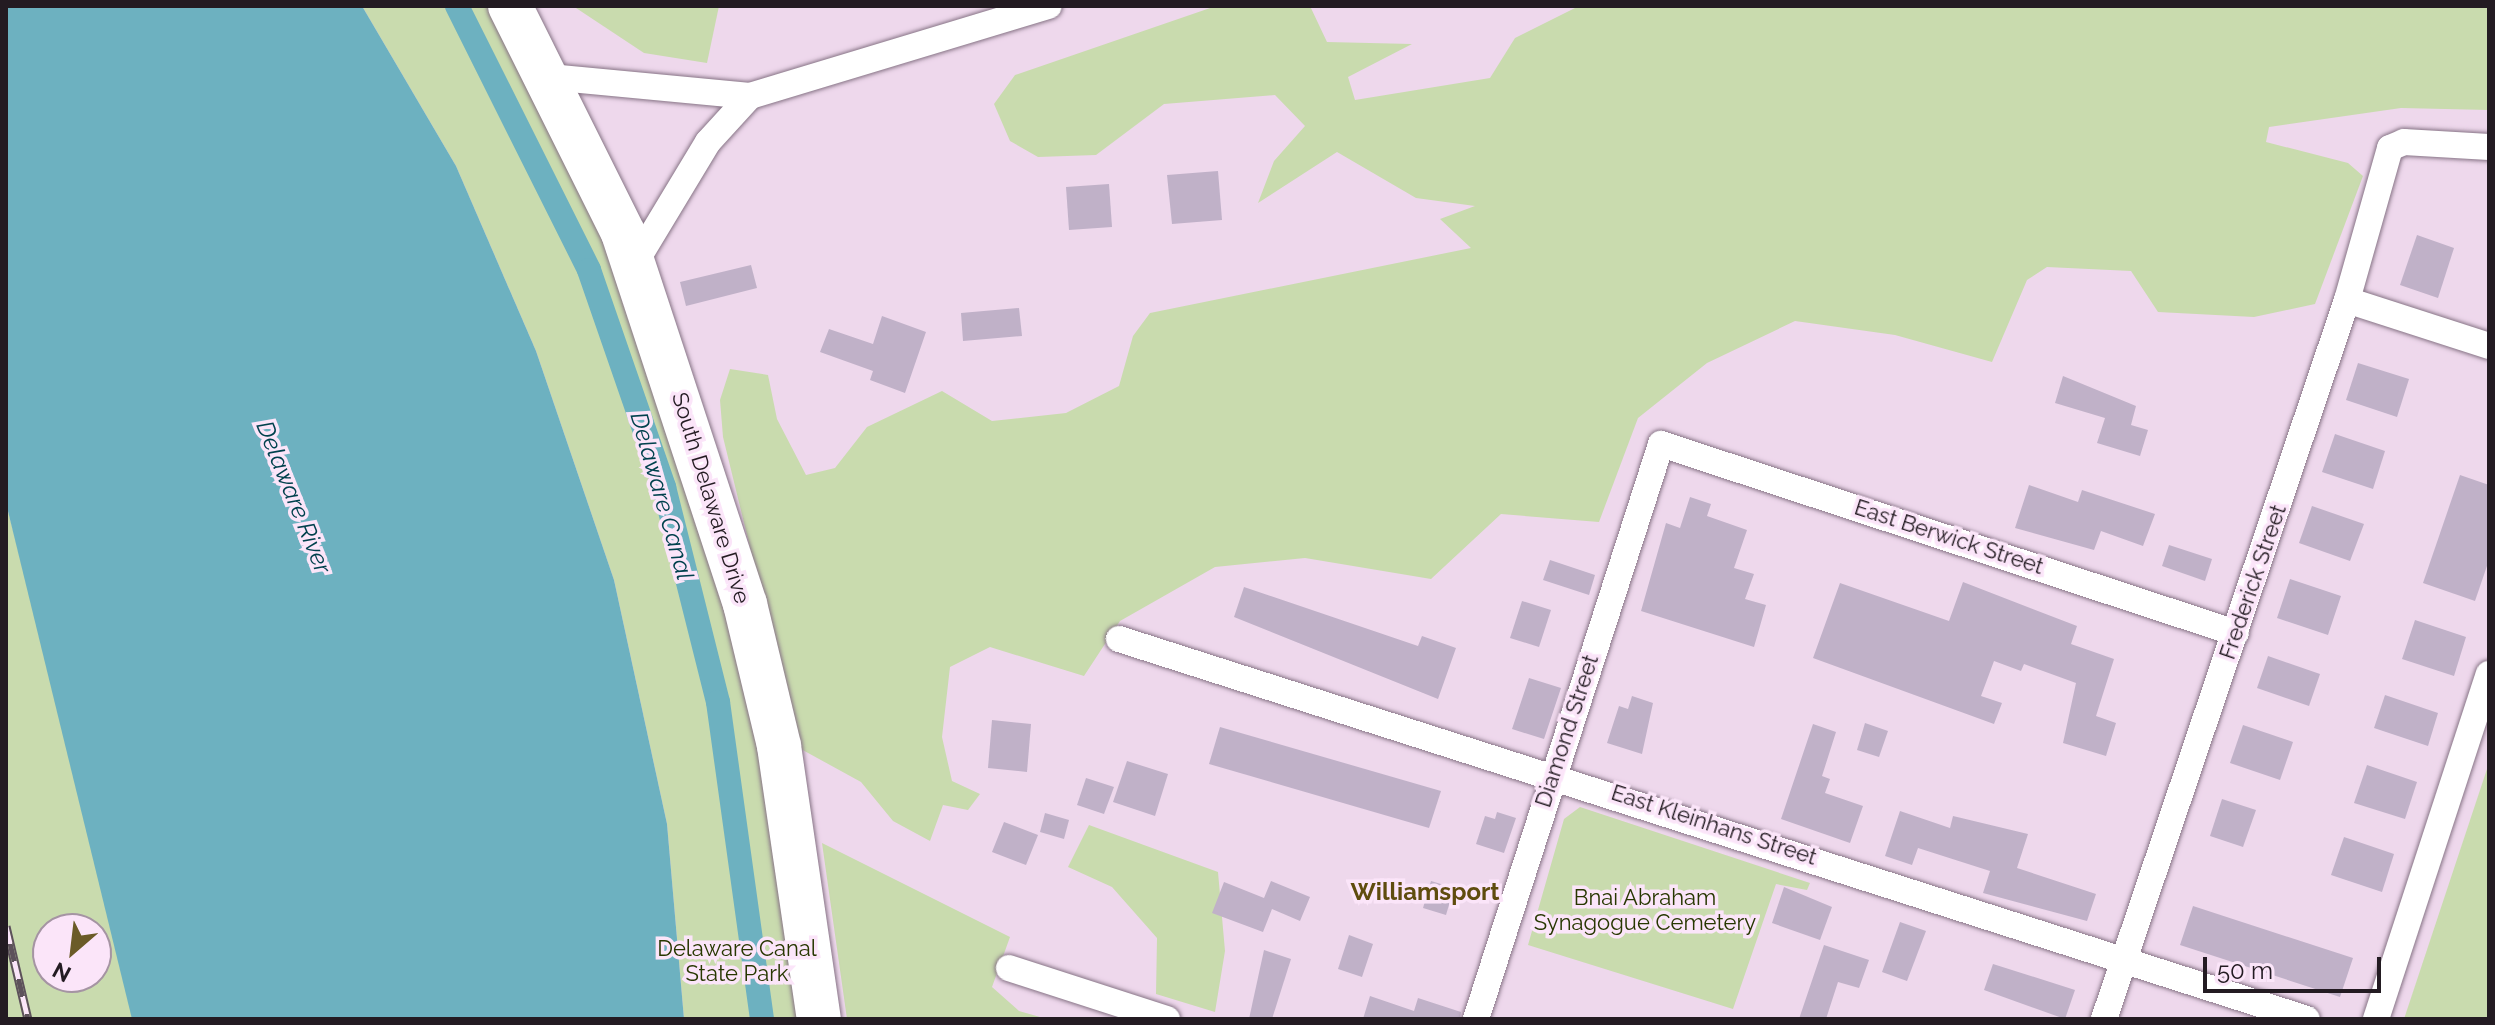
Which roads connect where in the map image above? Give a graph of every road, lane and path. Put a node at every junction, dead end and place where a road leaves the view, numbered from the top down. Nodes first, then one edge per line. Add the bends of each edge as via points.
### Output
1 (510, 6) edge
2 (1049, 6) edge
3 (549, 77) junction
4 (750, 96) junction
5 (2489, 147) edge
6 (635, 263) junction
7 (2347, 300) junction
8 (2489, 346) edge
9 (1661, 444) joint
10 (2236, 633) junction
11 (1119, 639) dead end
12 (2489, 674) edge
13 (1554, 773) junction
14 (2123, 958) junction
15 (1009, 968) dead end
16 (819, 1019) edge
17 (1167, 1019) edge
18 (1476, 1019) edge
19 (2104, 1019) edge
20 (2307, 1019) edge
21 (2376, 1019) edge

1 - 3 highway, South Delaware Drive
2 - 4 street
3 - 4 street
3 - 6 highway, South Delaware Drive
4 - 6 street via 708,142
5 - 7 street, Frederick Street via 2395,143
6 - 16 highway, South Delaware Drive via 769,699
7 - 8 street
7 - 10 street, Frederick Street
9 - 10 street, East Berwick Street
9 - 13 street, Diamond Street
10 - 14 street, Frederick Street
11 - 13 street, East Kleinhans Street
12 - 21 street
13 - 14 street, East Kleinhans Street
13 - 18 street, Diamond Street
14 - 19 street, Frederick Street
14 - 20 street, East Kleinhans Street
15 - 17 street

